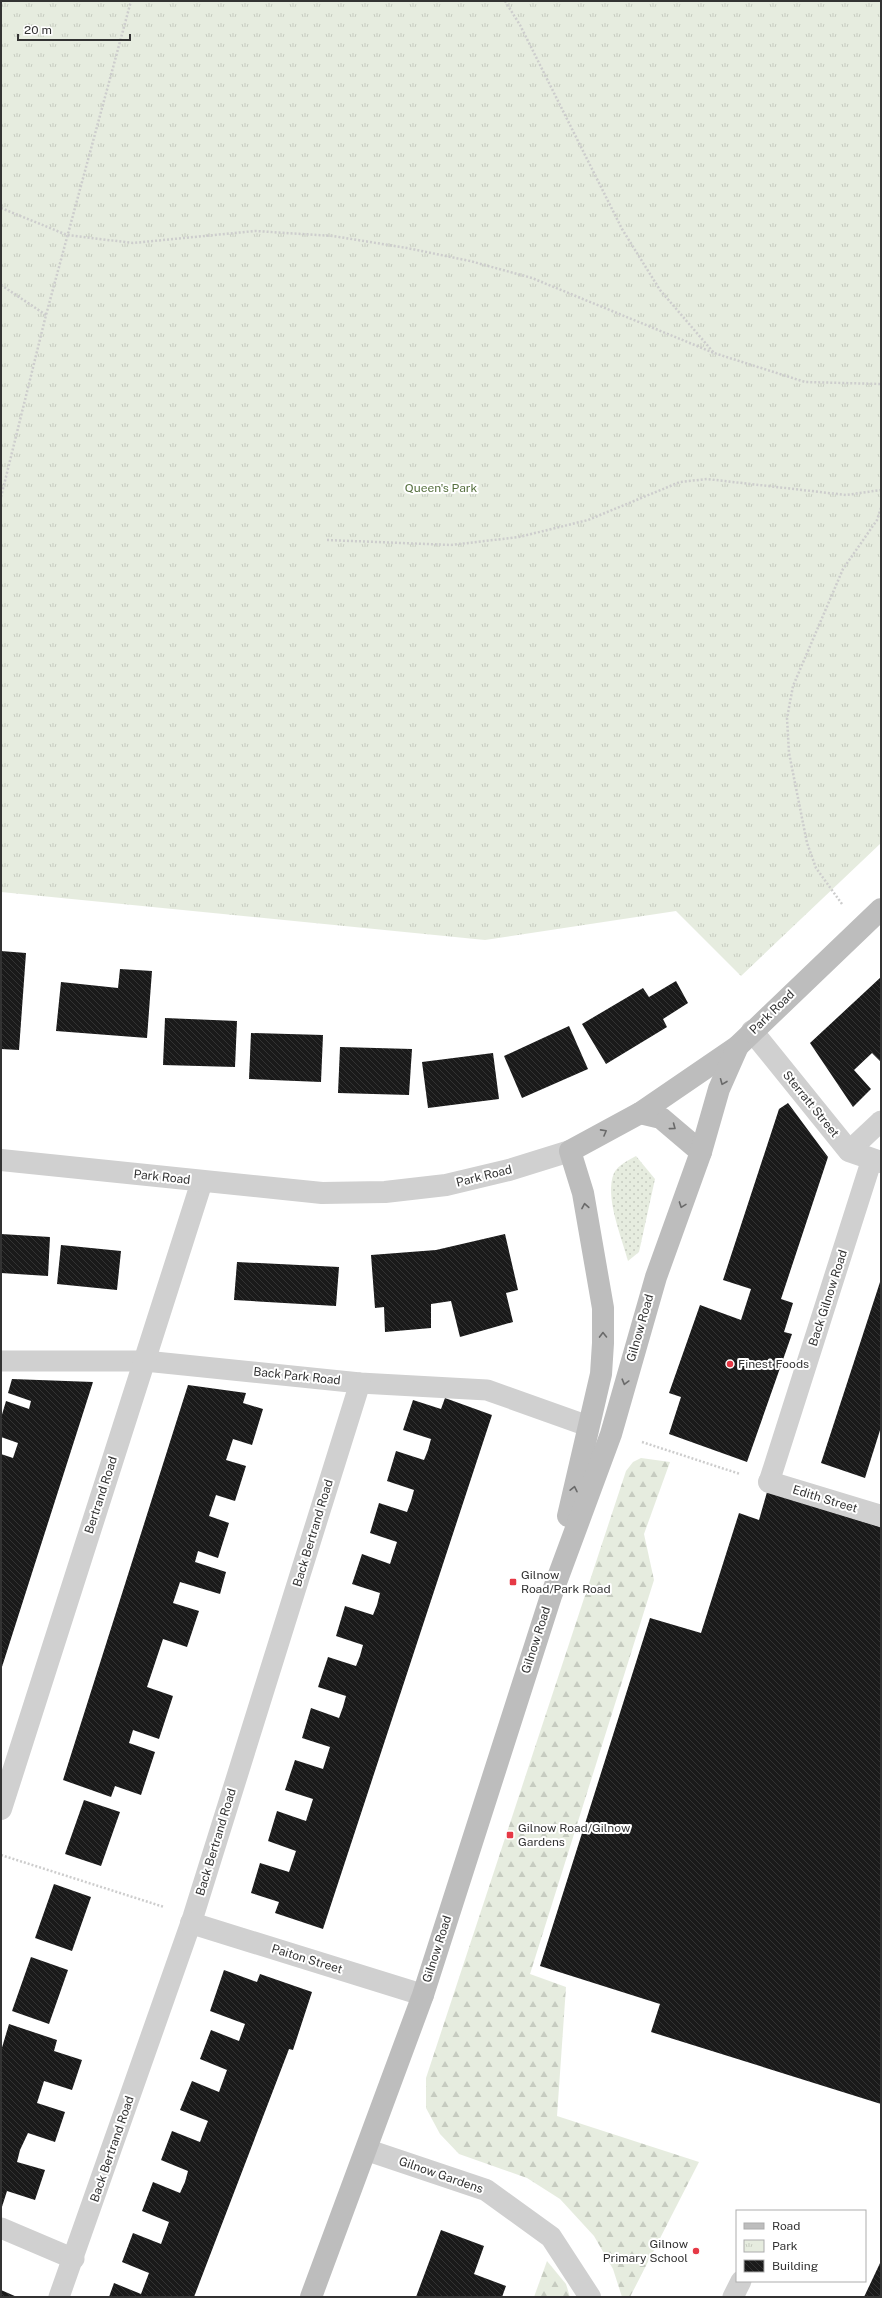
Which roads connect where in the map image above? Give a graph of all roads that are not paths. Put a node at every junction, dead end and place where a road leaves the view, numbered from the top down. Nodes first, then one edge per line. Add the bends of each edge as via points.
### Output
1 (881, 909) edge
2 (745, 1038) junction
3 (640, 1113) junction
4 (881, 1121) edge
5 (570, 1151) junction
6 (849, 1151) junction
7 (700, 1152) junction
8 (1, 1160) edge
9 (876, 1161) edge
10 (202, 1181) junction
11 (1, 1361) edge
12 (145, 1361) junction
13 (360, 1382) junction
14 (588, 1426) junction
15 (769, 1482) joint
16 (881, 1516) edge
17 (551, 1596) junction
18 (1, 1809) edge
19 (191, 1922) junction
20 (423, 1995) junction
21 (367, 2150) junction
22 (1, 2228) edge
23 (74, 2259) junction
24 (740, 2282) edge
25 (59, 2297) edge
26 (311, 2297) edge
27 (590, 2297) edge
28 (732, 2297) edge

1 - 2 main road, Park Road
2 - 3 main road, Park Road
2 - 6 street, Sterratt Street
2 -> 7 main road, Gilnow Road via 720,1090
5 -> 3 main road, Park Road
3 -> 7 main road via 661,1118
4 - 6 lane
5 - 10 street, Park Road via 509,1170 446,1185 385,1192 322,1193
14 -> 5 main road, Gilnow Road via 601,1374 603,1308 583,1193
6 - 9 street
7 -> 17 main road, Gilnow Road via 656,1277 611,1434
8 - 10 street, Park Road
9 - 15 lane, Back Gilnow Road
10 - 12 street, Bertrand Road
11 - 12 lane, Back Park Road
12 - 13 lane, Back Park Road
12 - 18 street, Bertrand Road
13 - 14 lane, Back Park Road via 487,1390
13 - 19 lane, Back Bertrand Road
17 -> 14 main road, Gilnow Road
15 - 16 street, Edith Street
17 - 20 main road, Gilnow Road
19 - 20 street, Paiton Street
19 - 23 lane, Back Bertrand Road
20 - 21 main road, Gilnow Road
21 - 26 main road, Gilnow Road
21 - 27 street, Gilnow Gardens via 486,2190 551,2237
22 - 23 lane
23 - 25 lane, Back Bertrand Road
24 - 28 lane

